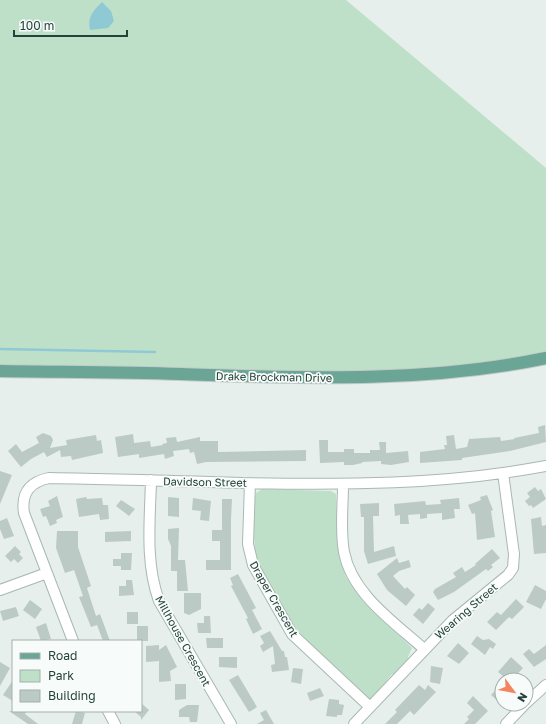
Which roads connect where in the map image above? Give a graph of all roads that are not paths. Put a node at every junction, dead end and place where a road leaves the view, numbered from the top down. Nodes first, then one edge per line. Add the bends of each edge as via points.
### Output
1 (546, 358) edge
2 (0, 371) edge
3 (546, 466) edge
4 (503, 473) junction
5 (151, 480) junction
6 (250, 483) junction
7 (343, 485) junction
8 (46, 573) junction
9 (0, 590) edge
10 (73, 640) edge
11 (424, 649) junction
12 (546, 685) edge
13 (534, 696) edge
14 (370, 707) junction
15 (109, 712) edge
16 (518, 712) edge
17 (115, 724) edge
18 (231, 724) edge
19 (354, 724) edge
20 (506, 724) edge

1 - 2 main road, Drake Brockman Drive via 485,368 350,379
3 - 4 street, Davidson Street
4 - 7 street, Davidson Street via 424,482
4 - 11 street, Wearing Street via 514,554 513,568
5 - 6 street, Davidson Street
5 - 8 street, Davidson Street via 49,478 32,484 24,495 24,508
5 - 18 street, Millhouse Crescent via 149,562 154,586 159,601
6 - 7 street, Davidson Street
6 - 14 street, Draper Crescent via 248,544 252,566 292,634
7 - 11 street via 344,551 351,573 370,600
8 - 9 street
8 - 10 street, Davidson Street
11 - 14 street, Wearing Street
12 - 13 street
14 - 19 street, Wearing Street
15 - 17 street
16 - 20 street

